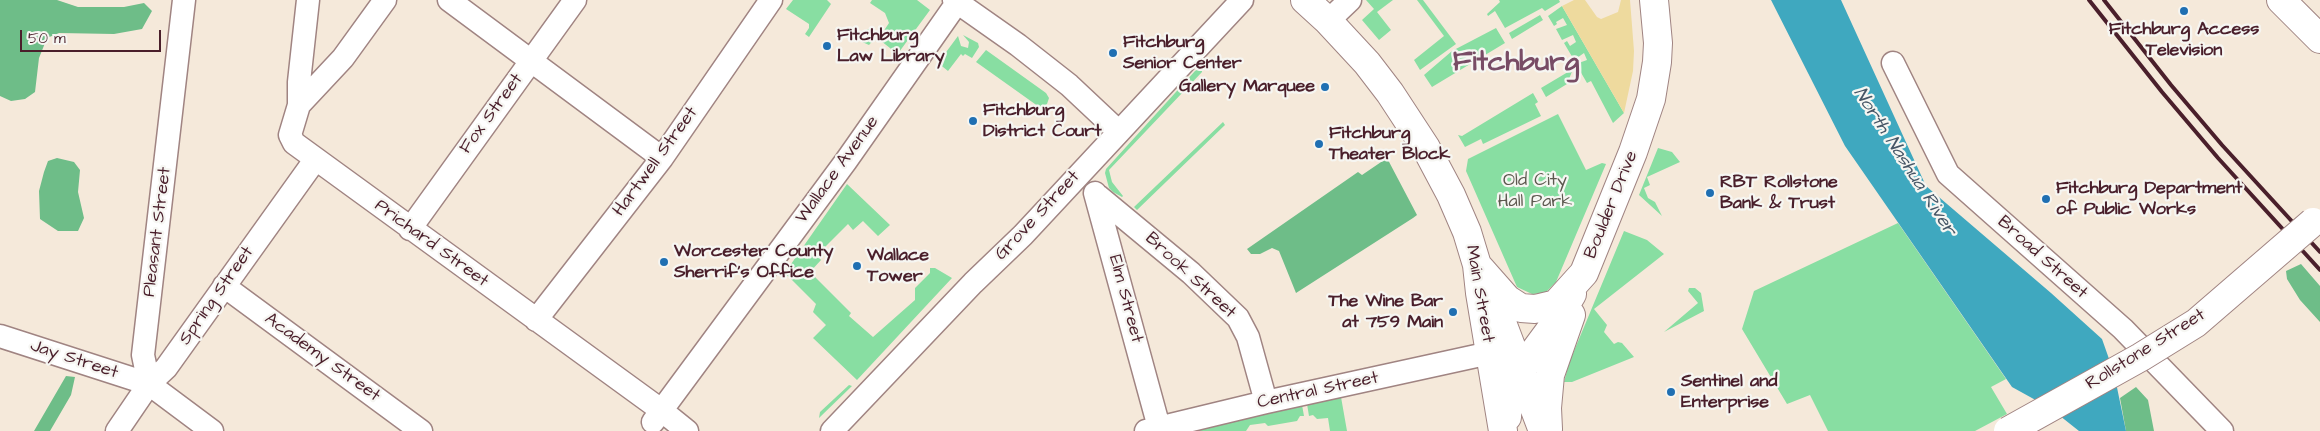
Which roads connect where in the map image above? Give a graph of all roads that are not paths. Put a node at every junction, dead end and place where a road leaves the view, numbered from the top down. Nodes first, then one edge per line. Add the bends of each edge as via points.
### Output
1 (184, 0) edge
2 (308, 0) edge
3 (385, 0) edge
4 (449, 0) edge
5 (576, 0) edge
6 (771, 0) edge
7 (1242, 0) edge
8 (1305, 0) edge
9 (1350, 0) edge
10 (1654, 0) edge
11 (2280, 0) edge
12 (957, 1) edge
13 (1328, 21) junction
14 (2317, 26) edge
15 (531, 59) junction
16 (1893, 63) dead end
17 (299, 105) junction
18 (1118, 131) junction
19 (662, 158) junction
20 (315, 160) junction
21 (1079, 173) junction
22 (1098, 196) junction
23 (2316, 219) edge
24 (410, 228) junction
25 (1584, 273) junction
26 (1480, 277) junction
27 (224, 286) junction
28 (536, 320) junction
29 (0, 336) edge
30 (1490, 353) junction
31 (1519, 371) junction
32 (148, 384) junction
33 (1266, 402) junction
34 (652, 423) edge
35 (1155, 430) edge
36 (118, 431) edge
37 (212, 431) edge
38 (421, 431) edge
39 (687, 431) edge
40 (832, 431) edge
41 (1505, 431) edge
42 (1543, 431) edge
43 (1548, 431) edge
44 (2008, 431) edge
45 (2222, 431) edge

1 - 32 street, Pleasant Street via 143,355
2 - 17 street, Prichard Street
3 - 17 street via 343,58
4 - 15 street
5 - 15 street, Fox Street
6 - 19 street, Hartwell Street
7 - 18 street, Grove Street
8 - 13 main road, Main Street
9 - 13 street
10 - 25 main road, Boulder Drive via 1657,62 1651,100
11 - 14 main road
12 - 18 street via 1068,85
12 - 34 street, Wallace Avenue via 846,161
13 - 26 main road, Main Street via 1367,63 1426,148 1467,232
15 - 19 street
15 - 24 street, Fox Street
16 - 45 street, Broad Street via 1948,174 2123,329
17 - 20 street, Prichard Street via 290,135 294,143
18 - 21 street, Grove Street
19 - 28 street, Hartwell Street
20 - 24 street, Prichard Street
20 - 27 street, Spring Street
21 - 22 street, Elm Street
21 - 40 street, Grove Street
22 - 33 street, Brook Street via 1184,266 1238,318 1248,337
22 - 35 street, Elm Street
23 - 44 main road, Rollstone Street, bridge via 2196,323
24 - 28 street, Prichard Street
25 - 26 main road, Boulder Drive via 1556,304 1535,309 1522,308
25 - 31 main road, Main Street via 1556,323
25 - 43 main road via 1550,375
26 - 30 main road, Main Street
26 - 31 main road, Main Street
27 - 32 street, Spring Street via 166,368
27 - 38 street, Academy Street
28 - 34 street, Prichard Street
29 - 32 street, Jay Street
30 - 33 street, Central Street
30 - 41 main road, Main Street
31 - 41 main road, Main Street via 1508,399
31 - 42 main road, Main Street
32 - 36 street, Spring Street
32 - 37 street
33 - 35 street, Central Street
34 - 39 street, Prichard Street

